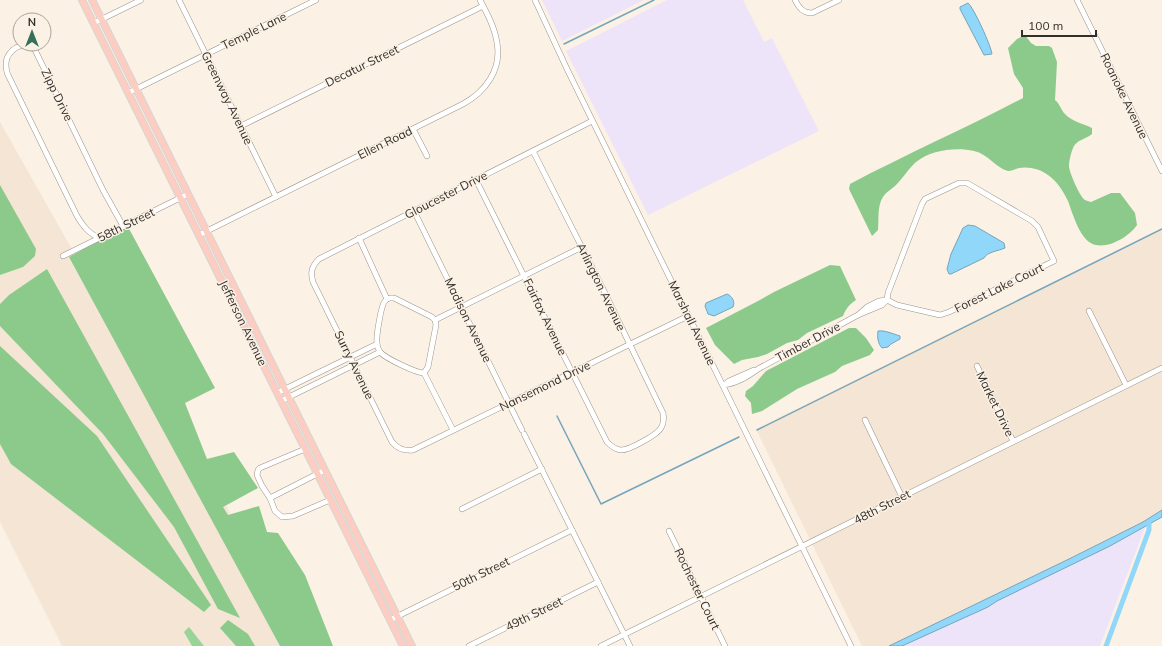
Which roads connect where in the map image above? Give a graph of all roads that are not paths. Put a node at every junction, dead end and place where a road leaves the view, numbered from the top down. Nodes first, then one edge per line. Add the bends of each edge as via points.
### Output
1 (82, 0) edge
2 (92, 0) edge
3 (141, 0) edge
4 (179, 0) edge
5 (316, 0) edge
6 (480, 0) edge
7 (535, 0) edge
8 (795, 0) edge
9 (838, 0) edge
10 (1077, 0) edge
11 (483, 6) junction
12 (102, 20) junction
13 (94, 23) junction
14 (206, 55) junction
15 (136, 89) junction
16 (128, 93) junction
17 (592, 121) junction
18 (241, 126) junction
19 (413, 129) junction
20 (533, 151) junction
21 (427, 156) dead end
22 (1162, 171) edge
23 (476, 180) junction
24 (188, 194) junction
25 (276, 197) junction
26 (180, 198) junction
27 (414, 211) junction
28 (123, 226) junction
29 (206, 231) junction
30 (199, 235) junction
31 (100, 238) junction
32 (359, 238) junction
33 (582, 247) junction
34 (63, 256) dead end
35 (525, 275) junction
36 (312, 277) joint
37 (387, 298) junction
38 (887, 300) junction
39 (462, 307) junction
40 (1089, 311) dead end
41 (688, 316) junction
42 (435, 320) junction
43 (377, 344) junction
44 (629, 345) junction
45 (380, 352) junction
46 (350, 357) junction
47 (354, 365) junction
48 (977, 366) dead end
49 (1162, 368) edge
50 (573, 372) junction
51 (424, 373) junction
52 (723, 385) junction
53 (1126, 385) junction
54 (285, 390) junction
55 (278, 393) junction
56 (289, 397) junction
57 (281, 401) junction
58 (509, 403) junction
59 (865, 420) dead end
60 (453, 430) junction
61 (1013, 441) junction
62 (401, 449) joint
63 (305, 450) junction
64 (619, 450) joint
65 (542, 469) junction
66 (325, 470) junction
67 (317, 474) junction
68 (902, 497) junction
69 (270, 498) junction
70 (330, 500) junction
71 (462, 509) dead end
72 (572, 530) junction
73 (668, 531) dead end
74 (801, 547) junction
75 (598, 582) junction
76 (700, 597) junction
77 (397, 616) junction
78 (390, 620) junction
79 (624, 634) junction
80 (403, 646) edge
81 (412, 646) edge
82 (469, 646) edge
83 (601, 646) edge
84 (630, 646) edge
85 (725, 646) edge
86 (851, 646) edge

1 - 13 main road, Jefferson Avenue
2 - 12 main road, Jefferson Avenue
3 - 12 street
4 - 14 street, Greenway Avenue
5 - 14 street, Temple Lane
6 - 11 street, Ellen Road
7 - 17 street, Marshall Avenue
8 - 9 street via 802,10 809,13
10 - 22 street, Roanoke Avenue
11 - 18 street, Decatur Street
11 - 19 street, Ellen Road via 498,44 498,59 491,78 484,89 470,100
12 - 13 street
12 - 15 main road, Jefferson Avenue
13 - 16 main road, Jefferson Avenue
14 - 15 street, Temple Lane
14 - 18 street, Greenway Avenue
15 - 16 street, Temple Lane
15 - 24 main road, Jefferson Avenue
16 - 26 main road, Jefferson Avenue
17 - 20 street, Gloucester Drive
17 - 41 street, Marshall Avenue
18 - 25 street, Greenway Avenue
19 - 21 street
19 - 25 street, Ellen Road
20 - 23 street, Gloucester Drive
20 - 33 street, Arlington Avenue
23 - 27 street, Gloucester Drive
23 - 35 street, Fairfax Avenue
24 - 26 street, 58th Street
24 - 29 main road, Jefferson Avenue
25 - 29 street, Ellen Road
26 - 28 street, 58th Street
26 - 30 main road, Jefferson Avenue
27 - 32 street, Gloucester Drive
27 - 39 street, Madison Avenue
28 - 31 street, 58th Street
28 - 31 street, Zipp Drive via 35,50 26,45 19,47 7,58 6,70 77,216 86,229
29 - 30 street, Ellen Road
29 - 54 main road, Jefferson Avenue
30 - 55 main road, Jefferson Avenue
31 - 34 street, 58th Street
32 - 36 street, Gloucester Drive via 319,258 312,267
32 - 37 street
33 - 35 street
33 - 44 street, Arlington Avenue
35 - 39 street
35 - 50 street, Fairfax Avenue
36 - 46 street, Surry Avenue
37 - 42 street via 394,298
37 - 43 street via 382,305
38 - 38 street, Forest Lake Court via 922,204 926,199 959,183 967,183 1032,221 1038,227 1054,261 940,315 897,305
38 - 52 street, Timber Drive via 731,385
39 - 42 street
39 - 58 street, Madison Avenue
40 - 53 street
41 - 44 street, Nansemond Drive
41 - 52 street, Marshall Avenue
42 - 51 street via 428,367
43 - 45 street
43 - 46 street
44 - 50 street, Nansemond Drive
44 - 64 street, Arlington Avenue via 663,413 662,426 656,434 627,449
45 - 47 street
45 - 51 street via 417,372
46 - 47 street, Surry Avenue
46 - 54 street
47 - 56 street
47 - 62 street, Surry Avenue via 392,442
48 - 61 street, Market Drive
49 - 53 street, 48th Street
50 - 58 street, Nansemond Drive
50 - 64 street, Fairfax Avenue via 607,442
51 - 60 street
52 - 74 street, Marshall Avenue
53 - 61 street, 48th Street
54 - 55 street
54 - 56 main road, Jefferson Avenue
55 - 57 main road, Jefferson Avenue
56 - 57 street
56 - 66 main road, Jefferson Avenue
57 - 63 main road, Jefferson Avenue
58 - 60 street, Nansemond Drive
58 - 65 street, Madison Avenue
59 - 68 street
60 - 62 street, Nansemond Drive via 413,450
61 - 68 street, 48th Street
63 - 67 main road, Jefferson Avenue
63 - 69 street via 258,470 262,486
65 - 71 street
65 - 72 street, Madison Avenue
66 - 67 street
66 - 77 main road, Jefferson Avenue
67 - 69 street
67 - 70 main road, Jefferson Avenue
68 - 74 street, 48th Street
69 - 70 street via 275,511 282,517 293,516
70 - 78 main road, Jefferson Avenue
72 - 75 street, Madison Avenue
72 - 77 street, 50th Street
73 - 76 street, Rochester Court
74 - 76 street, 48th Street
74 - 86 street, Marshall Avenue
75 - 79 street, Madison Avenue
75 - 82 street, 49th Street
76 - 79 street, 48th Street
76 - 85 street, Rochester Court
77 - 78 street, 50th Street
77 - 81 main road, Jefferson Avenue
78 - 80 main road, Jefferson Avenue
79 - 83 street, 48th Street
79 - 84 street, Madison Avenue

